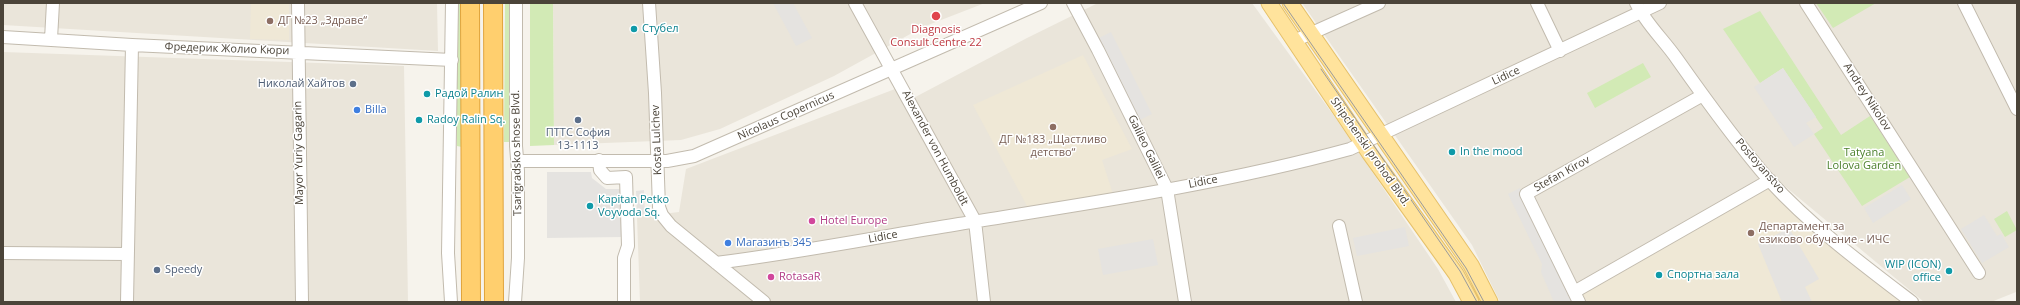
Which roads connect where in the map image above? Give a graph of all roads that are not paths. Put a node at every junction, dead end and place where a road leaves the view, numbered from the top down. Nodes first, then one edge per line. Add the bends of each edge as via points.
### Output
1 (53, 3) edge
2 (298, 3) edge
3 (452, 3) edge
4 (470, 3) edge
5 (493, 3) edge
6 (516, 3) edge
7 (649, 3) edge
8 (855, 3) edge
9 (1041, 3) edge
10 (1073, 3) edge
11 (1269, 3) edge
12 (1290, 3) edge
13 (1379, 3) edge
14 (1537, 3) edge
15 (1660, 3) edge
16 (1806, 3) edge
17 (1964, 3) edge
18 (1639, 8) edge
19 (1310, 34) junction
20 (3, 37) edge
21 (51, 39) junction
22 (1294, 41) junction
23 (132, 45) junction
24 (1560, 51) junction
25 (298, 52) junction
26 (452, 60) junction
27 (892, 69) junction
28 (1703, 95) junction
29 (2017, 109) edge
30 (1380, 135) junction
31 (1363, 143) junction
32 (599, 160) junction
33 (657, 160) junction
34 (517, 161) junction
35 (1770, 180) junction
36 (1166, 189) junction
37 (975, 221) junction
38 (1339, 226) dead end
39 (3, 253) edge
40 (127, 254) junction
41 (716, 263) junction
42 (1979, 273) dead end
43 (1576, 297) edge
44 (127, 302) edge
45 (302, 302) edge
46 (451, 302) edge
47 (471, 302) edge
48 (494, 302) edge
49 (514, 302) edge
50 (624, 302) edge
51 (764, 302) edge
52 (984, 302) edge
53 (1185, 302) edge
54 (1356, 302) edge
55 (1471, 302) edge
56 (1490, 302) edge
57 (1912, 302) edge

1 - 21 street
2 - 25 street, Mayor Yuriy Gagarin
3 - 26 street
4 - 47 highway
5 - 48 highway, Tsarigradsko shose Blvd.
6 - 34 street, Tsarigradsko shose Blvd.
7 - 33 street, Kosta Lulchev
8 - 27 street, Alexander von Humboldt
9 - 27 street, Nicolaus Copernicus
10 - 36 street, Galileo Galilei
11 - 22 main road, Shipchenski prohod Blvd.
12 - 19 main road, Shipchenski prohod Blvd.
13 - 19 street
14 - 24 street
15 - 18 street, Lidice
16 - 42 street, Andrey Nikolov
17 - 29 street
18 - 24 street, Lidice
18 - 28 street, Postoyanstvo
19 - 22 street
19 - 30 main road, Shipchenski prohod Blvd.
20 - 21 street, Фредерик Жолио Кюри
21 - 23 street, Фредерик Жолио Кюри
22 - 31 main road, Shipchenski prohod Blvd.
23 - 25 street, Фредерик Жолио Кюри
23 - 40 street
24 - 30 street, Lidice
25 - 26 street, Фредерик Жолио Кюри
25 - 45 street, Mayor Yuriy Gagarin
26 - 46 street via 448,253
27 - 33 street, Nicolaus Copernicus via 694,156
27 - 37 street, Alexander von Humboldt
28 - 35 street, Postoyanstvo
28 - 43 street, Stefan Kirov via 1526,194
30 - 31 street, Lidice
30 - 56 main road, Shipchenski prohod Blvd. via 1471,265
31 - 36 street, Lidice via 1302,162
31 - 55 main road, Shipchenski prohod Blvd. via 1456,274
32 - 33 street, Nicolaus Copernicus
32 - 34 street, Nicolaus Copernicus
32 - 50 street via 600,170 607,178 626,177 628,246 624,258
33 - 41 street, Kosta Lulchev via 659,207 662,215 671,226
34 - 49 street, Tsarigradsko shose Blvd. via 518,258
35 - 43 street
35 - 57 street, Postoyanstvo via 1840,245
36 - 37 street, Lidice
36 - 53 street, Galileo Galilei
37 - 41 street, Lidice
37 - 52 street, Alexander von Humboldt
38 - 54 street
39 - 40 street
40 - 44 street
41 - 51 street, Kosta Lulchev

